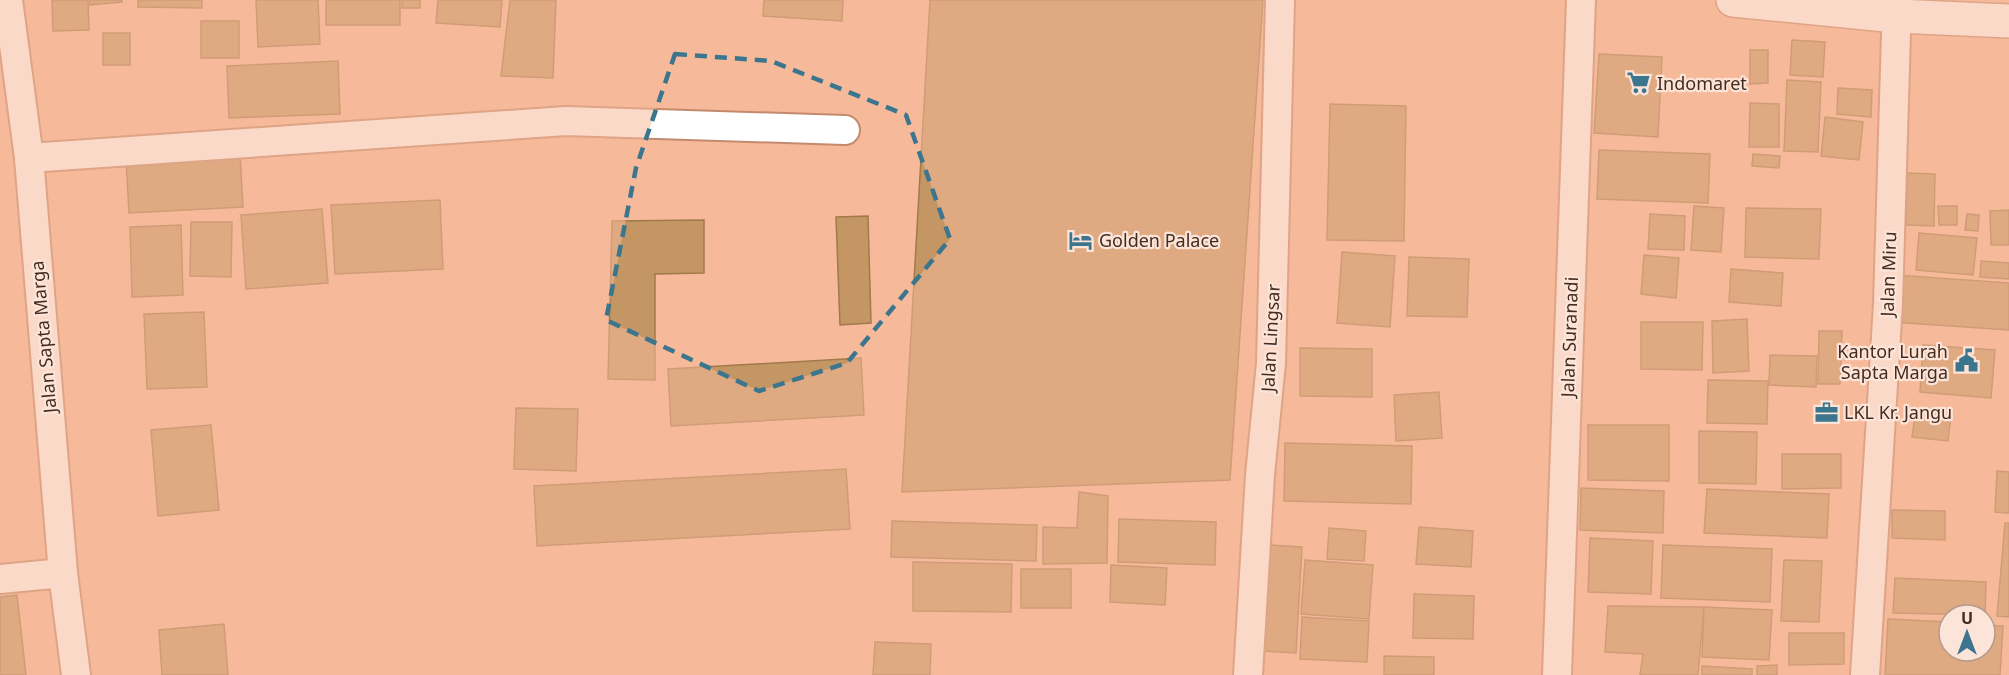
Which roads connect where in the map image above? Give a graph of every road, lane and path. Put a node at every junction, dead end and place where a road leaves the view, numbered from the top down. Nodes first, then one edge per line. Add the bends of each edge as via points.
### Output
1 (8, 0) edge
2 (1280, 0) edge
3 (1581, 0) edge
4 (1733, 0) edge
5 (1896, 8) edge
6 (2009, 21) edge
7 (845, 130) dead end
8 (29, 158) junction
9 (63, 573) junction
10 (0, 579) edge
11 (76, 675) edge
12 (1248, 675) edge
13 (1557, 675) edge
14 (1865, 675) edge

1 - 8 street, Jalan Sapta Marga
2 - 12 street, Jalan Lingsar via 1271,363
3 - 13 street, Jalan Suranadi
4 - 5 main road
5 - 6 main road
5 - 14 street, Jalan Miru via 1887,315
7 - 8 street via 566,121
8 - 9 street, Jalan Sapta Marga
9 - 10 street
9 - 11 street, Jalan Sapta Marga

